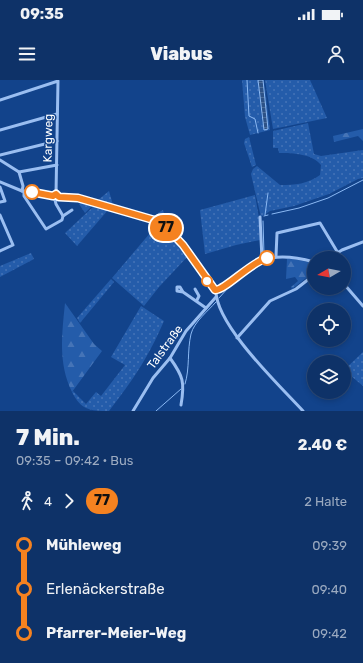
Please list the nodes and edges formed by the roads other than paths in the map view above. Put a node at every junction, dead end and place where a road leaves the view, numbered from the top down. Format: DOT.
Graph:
graph roads {
  1 [pos="0,100"];
  2 [pos="58,114"];
  3 [pos="0,130"];
  4 [pos="57,141"];
  5 [pos="0,155"];
  6 [pos="0,160"];
  7 [pos="57,165"];
  8 [pos="19,172"];
  9 [pos="0,182"];
  10 [pos="0,187"];
  11 [pos="23,191"];
  12 [pos="54,195"];
  13 [pos="59,197"];
  14 [pos="55,200"];
  15 [pos="0,202"];
  16 [pos="72,210"];
  17 [pos="0,215"];
  18 [pos="63,216"];
  19 [pos="260,218"];
  20 [pos="5,227"];
  21 [pos="0,229"];
  22 [pos="363,242"];
  23 [pos="0,251"];
  24 [pos="337,251"];
  25 [pos="343,251"];
  26 [pos="276,256"];
  27 [pos="262,260"];
  28 [pos="307,260"];
  29 [pos="307,280"];
  30 [pos="195,289"];
  31 [pos="216,291"];
  32 [pos="183,292"];
  33 [pos="351,292"];
  34 [pos="216,297"];
  35 [pos="197,300"];
  36 [pos="363,306"];
  37 [pos="206,308"];
  38 [pos="237,338"];
  39 [pos="170,358"];
  40 [pos="181,404"];
  41 [pos="133,411"];
  42 [pos="303,411"];
  1 -- 2 [label="street, Kargweg"];
  2 -- 3 [label="street"];
  2 -- 4 [label="street, Kargweg"];
  4 -- 5 [label="street"];
  4 -- 7 [label="street, Kargweg"];
  6 -- 8 [label="street"];
  7 -- 8 [label="street"];
  7 -- 12 [label="street, Kargweg"];
  8 -- 11 [label="street"];
  9 -- 11 [label="street"];
  10 -- 15 [label="street"];
  11 -- 12 [label="street"];
  11 -- 18 [label="street"];
  12 -- 13 [label="street"];
  12 -- 14 [label="street"];
  13 -- 14 [label="street"];
  13 -- 31 [label="street"];
  14 -- 18 [label="street"];
  16 -- 18 [label="street"];
  17 -- 20 [label="street"];
  19 -- 27 [label="street"];
  20 -- 21 [label="street"];
  20 -- 23 [label="street"];
  22 -- 25 [label="street"];
  24 -- 26 [label="street"];
  26 -- 27 [label="street"];
  26 -- 28 [label="street"];
  27 -- 31 [label="street"];
  29 -- 38 [label="street"];
  30 -- 35 [label="street"];
  31 -- 34 [label="street"];
  32 -- 35 [label="street"];
  33 -- 36 [label="street"];
  34 -- 37 [label="street, Talstraße"];
  34 -- 38 [label="street"];
  35 -- 37 [label="street"];
  37 -- 39 [label="street, Talstraße"];
  38 -- 42 [label="street"];
  39 -- 40 [label="street"];
  39 -- 41 [label="street, Talstraße"];
}
